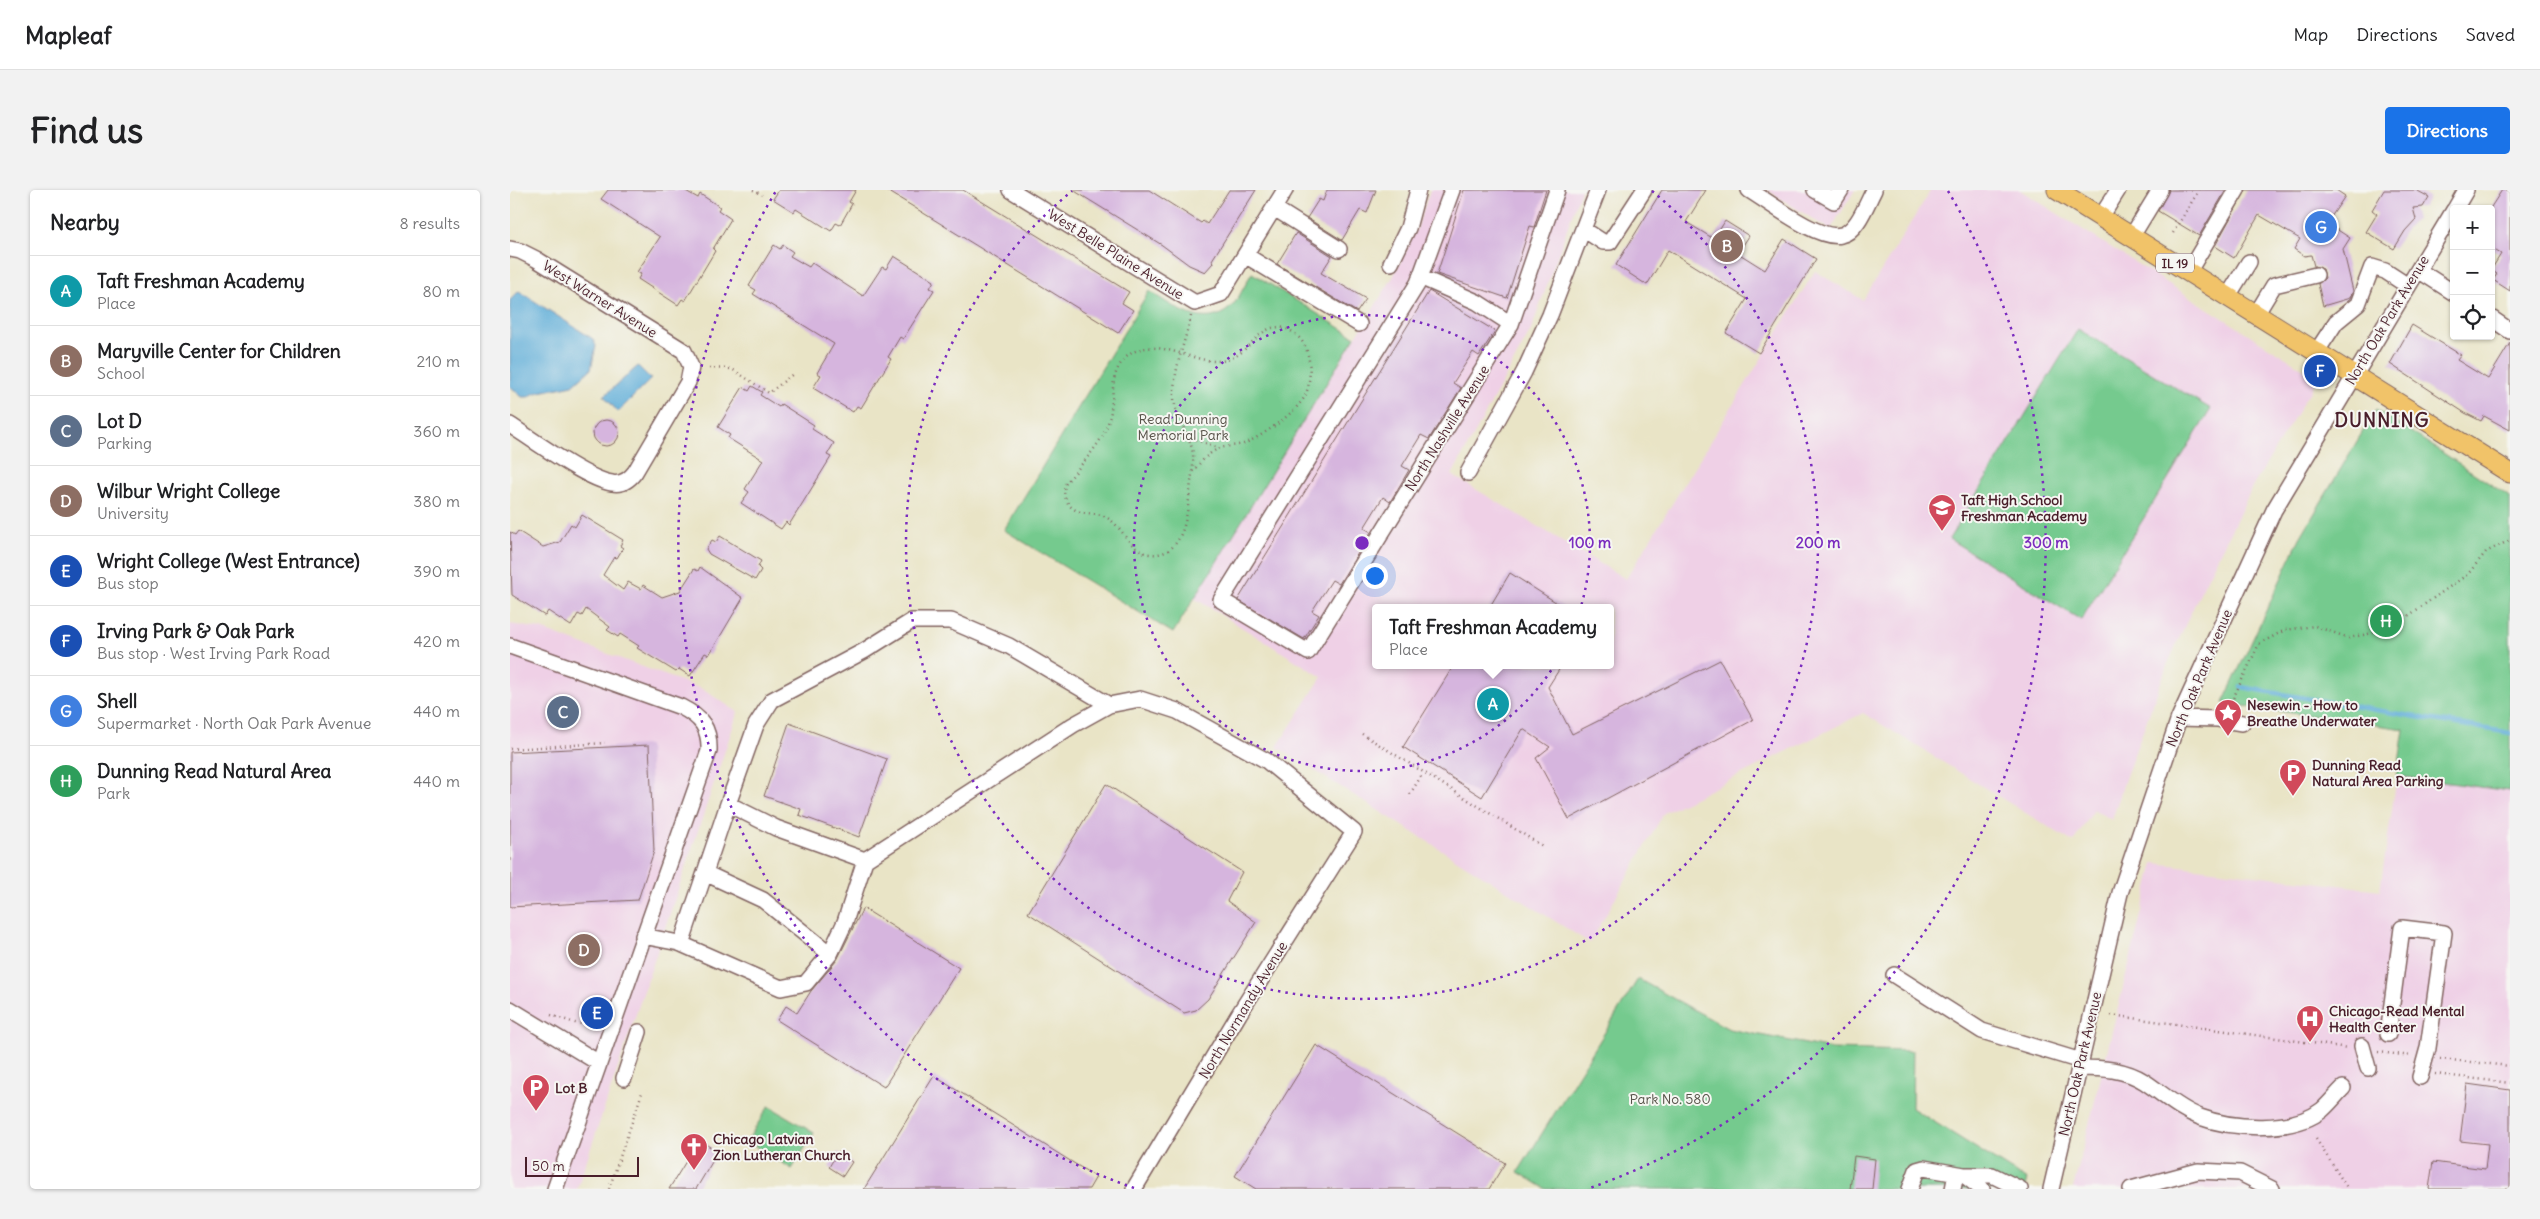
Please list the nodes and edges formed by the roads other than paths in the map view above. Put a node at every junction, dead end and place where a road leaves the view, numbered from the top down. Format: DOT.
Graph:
graph roads {
  1 [pos="1011,190"];
  2 [pos="1285,190"];
  3 [pos="1418,190"];
  4 [pos="1452,190"];
  5 [pos="1557,190"];
  6 [pos="1598,190"];
  7 [pos="1644,190"];
  8 [pos="1749,190"];
  9 [pos="1815,190"];
  10 [pos="1841,190"];
  11 [pos="1874,190"];
  12 [pos="2057,190"];
  13 [pos="2118,190"];
  14 [pos="2160,190"];
  15 [pos="2237,190"];
  16 [pos="2466,190"];
  17 [pos="2457,205"];
  18 [pos="1274,208"];
  19 [pos="2101,217"];
  20 [pos="2450,217"];
  21 [pos="1583,229"];
  22 [pos="2132,236"];
  23 [pos="510,249"];
  24 [pos="1339,249"];
  25 [pos="1245,255"];
  26 [pos="2249,262"];
  27 [pos="1391,263"];
  28 [pos="2418,270"];
  29 [pos="2188,271"];
  30 [pos="2316,276"];
  31 [pos="1420,277"];
  32 [pos="2408,286"];
  33 [pos="2450,290"];
  34 [pos="2228,296"];
  35 [pos="2257,313"];
  36 [pos="2495,321"];
  37 [pos="1359,324"];
  38 [pos="1511,324"];
  39 [pos="2510,330"];
  40 [pos="2317,351"];
  41 [pos="2354,374"];
  42 [pos="510,425"];
  43 [pos="1468,473"];
  44 [pos="2510,473"];
  45 [pos="510,646"];
  46 [pos="1109,705"];
  47 [pos="2179,718"];
  48 [pos="2242,723"];
  49 [pos="728,804"];
  50 [pos="865,860"];
  51 [pos="705,873"];
  52 [pos="643,936"];
  53 [pos="681,944"];
  54 [pos="830,954"];
  55 [pos="1894,975"];
  56 [pos="510,1009"];
  57 [pos="639,1032"];
  58 [pos="2388,1034"];
  59 [pos="2363,1048"];
  60 [pos="599,1063"];
  61 [pos="2080,1065"];
  62 [pos="2368,1068"];
  63 [pos="2422,1069"];
  64 [pos="624,1078"];
  65 [pos="2343,1088"];
  66 [pos="1960,1174"];
  67 [pos="555,1189"];
  68 [pos="1134,1189"];
  69 [pos="1910,1189"];
  70 [pos="1953,1189"];
  71 [pos="1982,1189"];
  72 [pos="2020,1189"];
  73 [pos="2051,1189"];
  74 [pos="2131,1189"];
  75 [pos="2272,1189"];
  1 -- 25 [label="street, West Belle Plaine Avenue"];
  2 -- 18 [label="street"];
  3 -- 27 [label="street"];
  4 -- 31 [label="street"];
  5 -- 38 [label="street, North Nashville Avenue"];
  6 -- 21 [label="street"];
  7 -- 21 [label="street"];
  8 -- 11 [label="street"];
  9 -- 10 [label="street"];
  12 -- 19 [label="main road, IL 19"];
  13 -- 19 [label="street"];
  14 -- 22 [label="street"];
  15 -- 29 [label="street"];
  16 -- 17 [label="street, North Oak Park Avenue"];
  18 -- 24 [label="street"];
  18 -- 25 [label="street"];
  19 -- 22 [label="main road, IL 19"];
  20 -- 28 [label="street, North Oak Park Avenue"];
  21 -- 43 [label="street"];
  22 -- 29 [label="main road, IL 19"];
  23 -- 42 [label="street, West Warner Avenue"];
  25 -- 37 [label="street"];
  26 -- 34 [label="street"];
  28 -- 32 [label="street, North Oak Park Avenue"];
  28 -- 33 [label="street"];
  29 -- 34 [label="main road, IL 19"];
  30 -- 35 [label="street"];
  31 -- 38 [label="street"];
  31 -- 38 [label="street, North Nashville Avenue"];
  32 -- 40 [label="street"];
  32 -- 41 [label="street, North Oak Park Avenue"];
  34 -- 35 [label="main road, IL 19"];
  35 -- 40 [label="main road, IL 19"];
  36 -- 39 [label="street"];
  40 -- 41 [label="main road, IL 19"];
  41 -- 44 [label="main road, IL 19"];
  41 -- 47 [label="street, North Oak Park Avenue"];
  45 -- 52 [label="street"];
  46 -- 49 [label="street"];
  46 -- 50 [label="street"];
  46 -- 68 [label="street, North Normandy Avenue"];
  47 -- 48 [label="street"];
  47 -- 61 [label="street, North Oak Park Avenue"];
  49 -- 50 [label="street"];
  49 -- 51 [label="street"];
  50 -- 54 [label="street"];
  51 -- 53 [label="street"];
  51 -- 54 [label="street"];
  52 -- 53 [label="street"];
  52 -- 60 [label="street"];
  53 -- 54 [label="street"];
  55 -- 61 [label="street"];
  56 -- 60 [label="street"];
  57 -- 64 [label="street"];
  58 -- 63 [label="street"];
  59 -- 62 [label="street"];
  60 -- 67 [label="street"];
  61 -- 65 [label="street"];
  61 -- 73 [label="street, North Oak Park Avenue"];
  66 -- 69 [label="street"];
  66 -- 70 [label="street"];
  66 -- 71 [label="street"];
  66 -- 72 [label="street"];
  74 -- 75 [label="street"];
}
